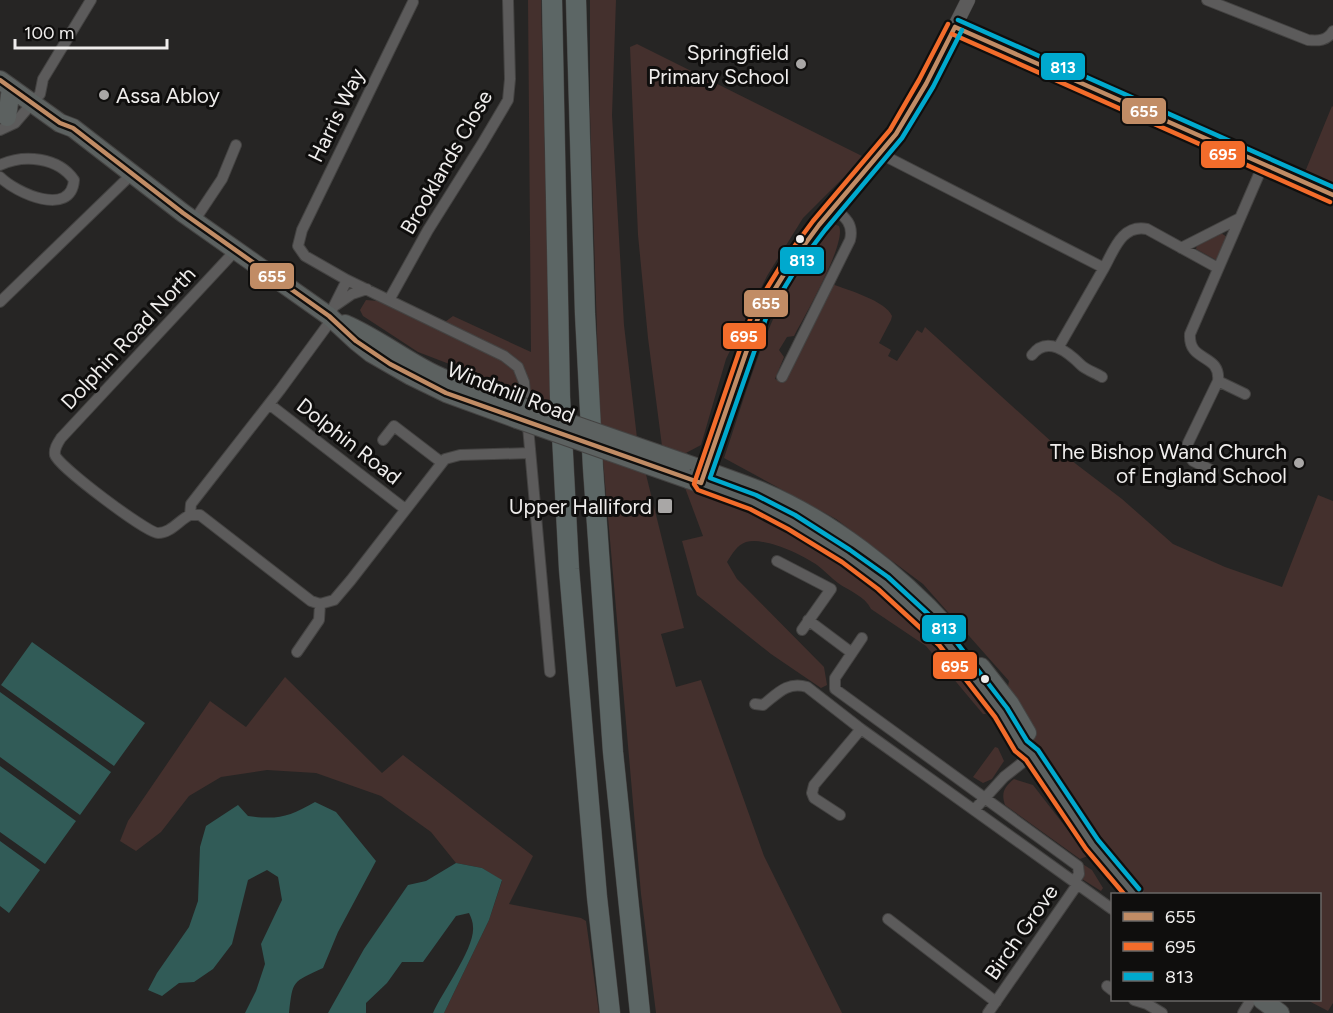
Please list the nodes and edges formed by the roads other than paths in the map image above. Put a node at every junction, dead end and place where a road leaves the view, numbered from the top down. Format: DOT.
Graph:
graph roads {
  1 [pos="91,0"];
  2 [pos="508,0"];
  3 [pos="552,0"];
  4 [pos="576,0"];
  5 [pos="968,0"];
  6 [pos="1207,0"];
  7 [pos="413,2"];
  8 [pos="955,27"];
  9 [pos="1333,31"];
  10 [pos="0,67"];
  11 [pos="26,90"];
  12 [pos="2,123"];
  13 [pos="236,145"];
  14 [pos="881,154"];
  15 [pos="0,165"];
  16 [pos="1263,165"];
  17 [pos="133,173"];
  18 [pos="0,177"];
  19 [pos="1333,195"];
  20 [pos="833,207"];
  21 [pos="1240,218"];
  22 [pos="195,221"];
  23 [pos="1181,248"];
  24 [pos="236,250"];
  25 [pos="1104,268"];
  26 [pos="1218,268"];
  27 [pos="347,280"];
  28 [pos="367,289"];
  29 [pos="390,300"];
  30 [pos="0,302"];
  31 [pos="333,313"];
  32 [pos="1059,348"];
  33 [pos="1032,355"];
  34 [pos="782,377"];
  35 [pos="1102,377"];
  36 [pos="1218,381"];
  37 [pos="1245,394"];
  38 [pos="269,404"];
  39 [pos="383,440"];
  40 [pos="530,453"];
  41 [pos="441,462"];
  42 [pos="1213,471"];
  43 [pos="694,474"];
  44 [pos="405,509"];
  45 [pos="190,515"];
  46 [pos="160,533"];
  47 [pos="777,561"];
  48 [pos="320,604"];
  49 [pos="862,638"];
  50 [pos="297,652"];
  51 [pos="852,653"];
  52 [pos="550,672"];
  53 [pos="838,692"];
  54 [pos="828,703"];
  55 [pos="755,704"];
  56 [pos="861,729"];
  57 [pos="1032,755"];
  58 [pos="984,797"];
  59 [pos="974,810"];
  60 [pos="840,814"];
  61 [pos="1076,883"];
  62 [pos="1133,893"];
  63 [pos="1111,908"];
  64 [pos="888,919"];
  65 [pos="1139,1001"];
  66 [pos="1265,1001"];
  67 [pos="996,1002"];
  68 [pos="610,1013"];
  69 [pos="640,1013"];
  70 [pos="988,1013"];
  71 [pos="1161,1013"];
  72 [pos="1280,1013"];
  1 -- 11 [label="street"];
  2 -- 29 [label="street, Brooklands Close"];
  3 -- 68 [label="highway"];
  4 -- 69 [label="highway"];
  5 -- 8 [label="street"];
  6 -- 9 [label="street"];
  7 -- 27 [label="street, Harris Way"];
  8 -- 14 [label="street"];
  8 -- 16 [label="street"];
  10 -- 11 [label="main road, Windmill Road"];
  11 -- 12 [label="main road"];
  11 -- 12 [label="street"];
  11 -- 17 [label="main road, Windmill Road"];
  13 -- 22 [label="street"];
  14 -- 20 [label="street"];
  14 -- 25 [label="street"];
  15 -- 18 [label="street"];
  16 -- 19 [label="street"];
  16 -- 21 [label="street"];
  17 -- 22 [label="main road, Windmill Road"];
  17 -- 30 [label="street"];
  20 -- 34 [label="street"];
  20 -- 43 [label="street"];
  21 -- 23 [label="street"];
  21 -- 26 [label="street"];
  22 -- 24 [label="main road, Windmill Road"];
  23 -- 25 [label="street"];
  23 -- 26 [label="street"];
  24 -- 31 [label="main road, Windmill Road"];
  24 -- 46 [label="street, Dolphin Road North"];
  25 -- 32 [label="street"];
  26 -- 36 [label="street"];
  27 -- 28 [label="street"];
  27 -- 31 [label="street"];
  28 -- 29 [label="street"];
  28 -- 31 [label="street"];
  29 -- 40 [label="street"];
  31 -- 38 [label="street, Dolphin Road"];
  31 -- 43 [label="main road, Windmill Road, bridge"];
  32 -- 33 [label="street"];
  32 -- 35 [label="street"];
  36 -- 37 [label="street"];
  36 -- 42 [label="street"];
  38 -- 44 [label="street, Dolphin Road"];
  38 -- 45 [label="street, Dolphin Road"];
  39 -- 41 [label="street"];
  40 -- 41 [label="street"];
  40 -- 52 [label="street"];
  41 -- 44 [label="street"];
  43 -- 57 [label="main road, Windmill Road"];
  44 -- 48 [label="street"];
  45 -- 46 [label="street, Dolphin Road"];
  45 -- 48 [label="street"];
  47 -- 51 [label="street"];
  48 -- 50 [label="street"];
  49 -- 51 [label="street"];
  51 -- 53 [label="street"];
  53 -- 54 [label="street"];
  53 -- 58 [label="street"];
  54 -- 55 [label="street"];
  54 -- 56 [label="street"];
  56 -- 59 [label="street"];
  56 -- 60 [label="street"];
  57 -- 58 [label="street"];
  57 -- 62 [label="main road, Windmill Road"];
  58 -- 59 [label="street"];
  58 -- 61 [label="street"];
  59 -- 61 [label="street"];
  61 -- 63 [label="street"];
  61 -- 67 [label="street, Birch Grove"];
  64 -- 67 [label="street, Birch Grove"];
  65 -- 71 [label="street"];
  66 -- 72 [label="main road"];
  67 -- 70 [label="street, Birch Grove"];
}
